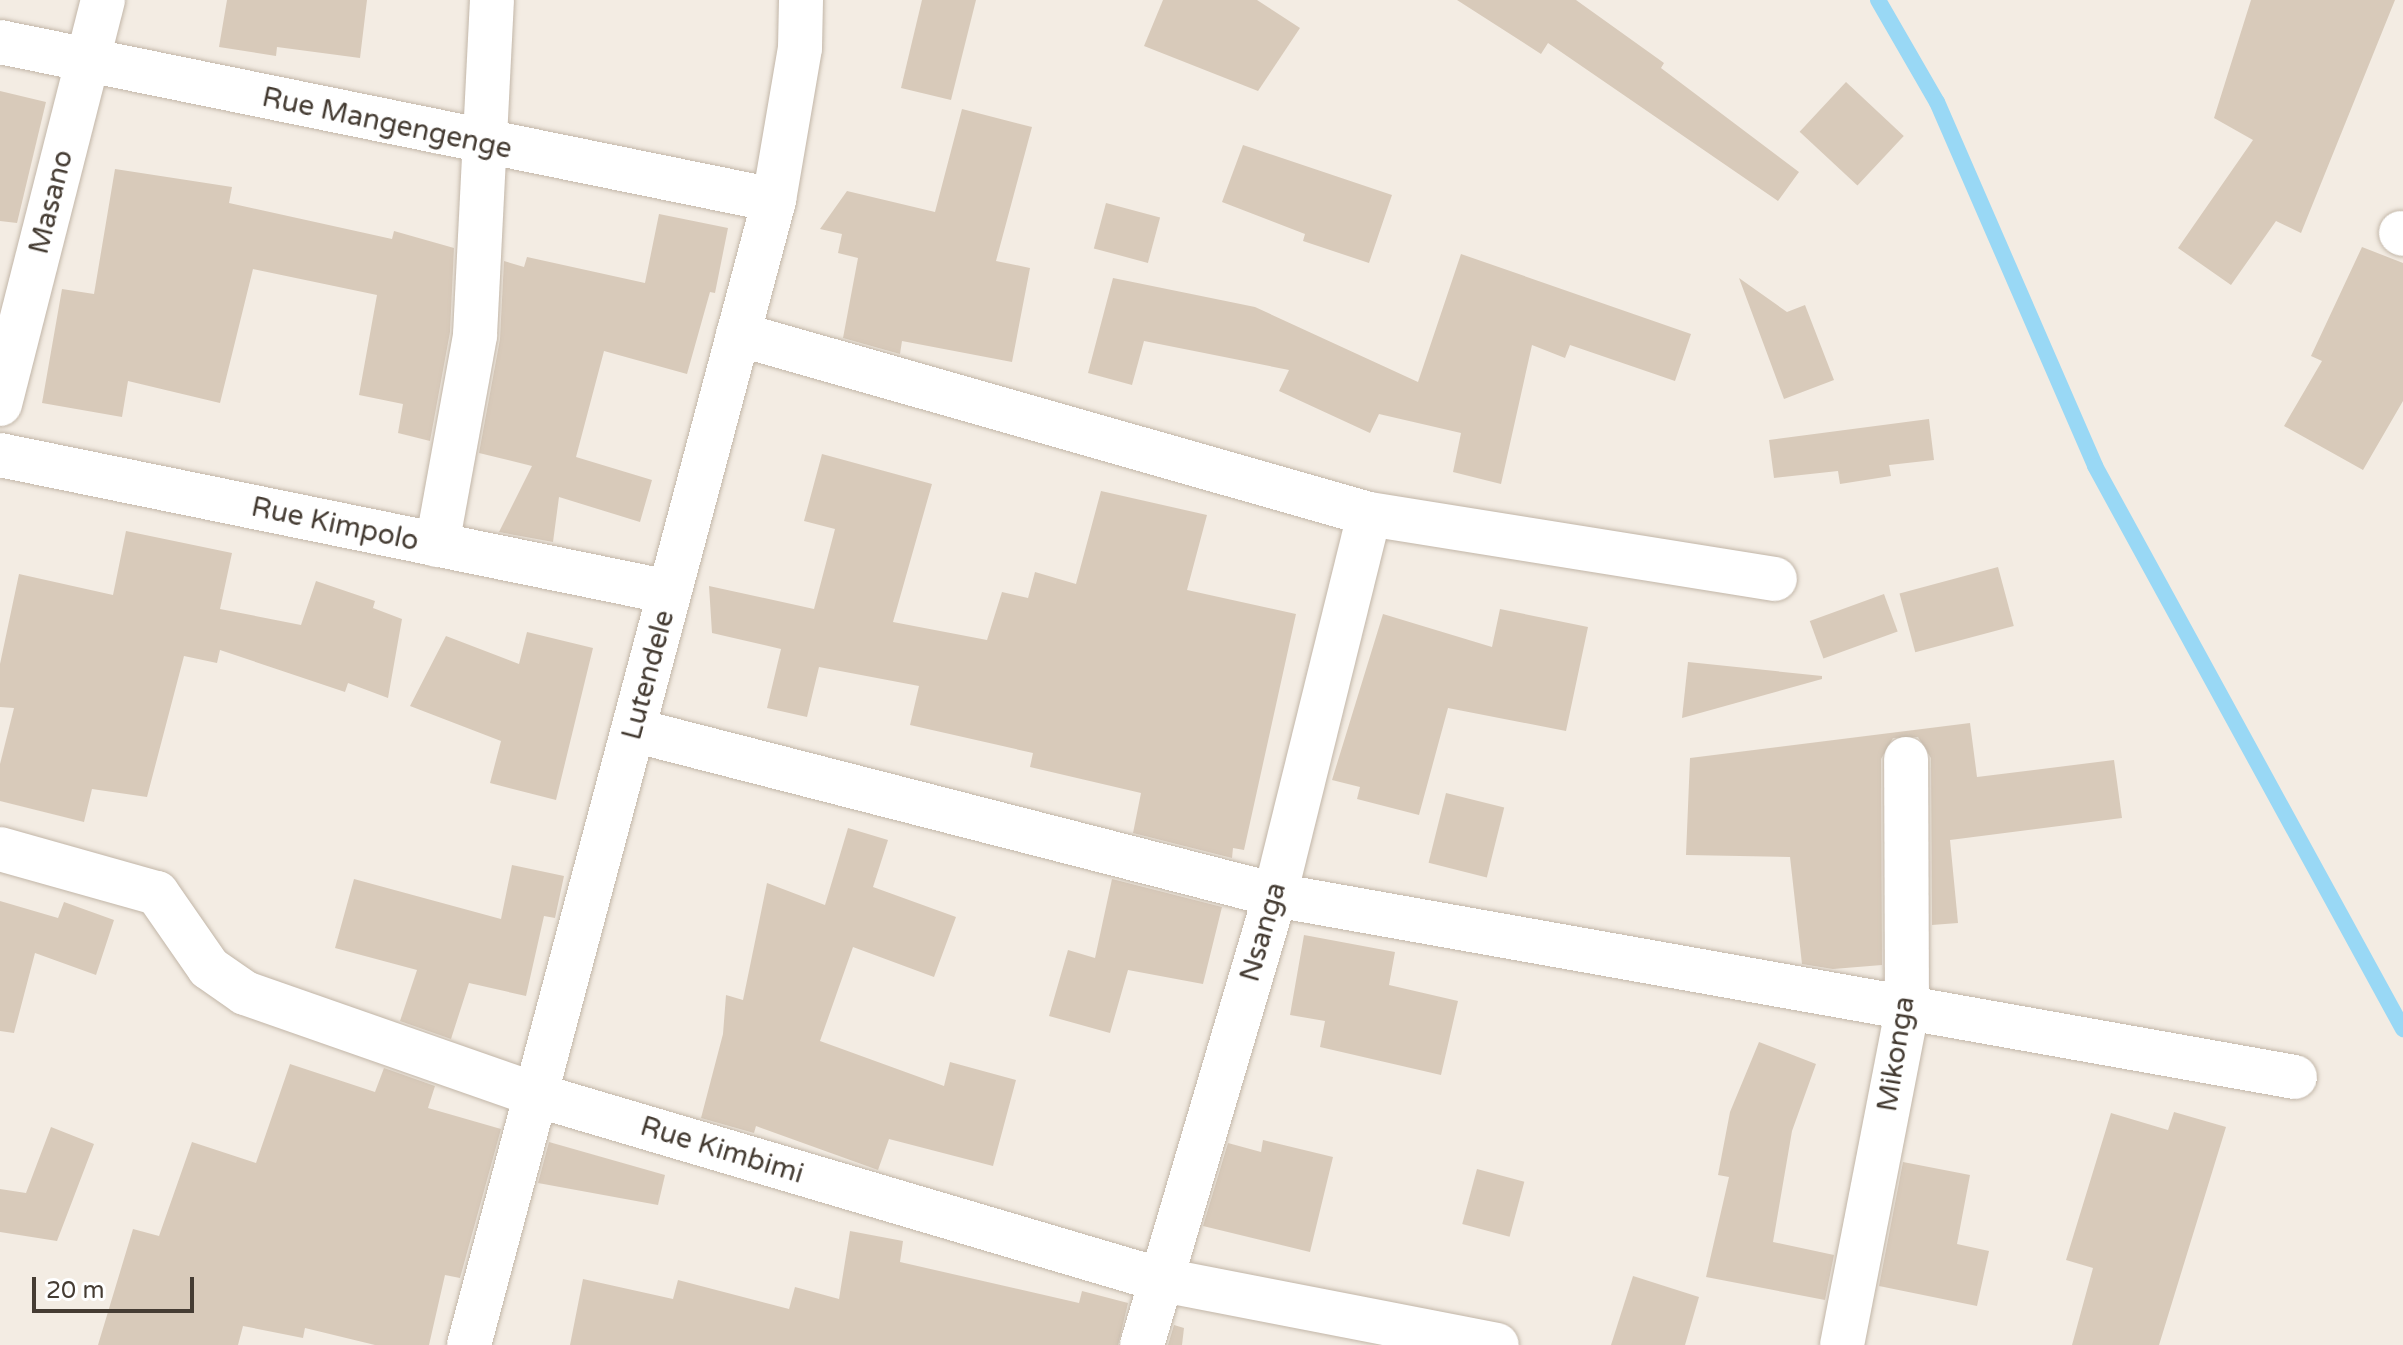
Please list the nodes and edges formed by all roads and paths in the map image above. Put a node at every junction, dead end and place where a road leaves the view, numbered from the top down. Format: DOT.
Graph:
graph roads {
  1 [pos="103,0"];
  2 [pos="492,0"];
  3 [pos="801,0"];
  4 [pos="0,42"];
  5 [pos="87,61"];
  6 [pos="487,143"];
  7 [pos="774,200"];
  8 [pos="738,334"];
  9 [pos="0,404"];
  10 [pos="0,455"];
  11 [pos="1369,514"];
  12 [pos="437,545"];
  13 [pos="1775,579"];
  14 [pos="669,592"];
  15 [pos="633,730"];
  16 [pos="1906,759"];
  17 [pos="0,849"];
  18 [pos="1275,895"];
  19 [pos="1907,1011"];
  20 [pos="2295,1077"];
  21 [pos="536,1095"];
  22 [pos="1158,1279"];
  23 [pos="469,1345"];
  24 [pos="1142,1345"];
  25 [pos="1497,1345"];
  26 [pos="1842,1345"];
  1 -- 5 [label="street, Masano"];
  2 -- 6 [label="street"];
  3 -- 7 [label="street, Lutendele"];
  4 -- 5 [label="street, Rue Mangengenge"];
  5 -- 6 [label="street, Rue Mangengenge"];
  5 -- 9 [label="street, Masano"];
  6 -- 7 [label="street, Rue Mangengenge"];
  6 -- 12 [label="street"];
  7 -- 8 [label="street, Lutendele"];
  8 -- 11 [label="street"];
  8 -- 14 [label="street, Lutendele"];
  10 -- 12 [label="street, Rue Kimpolo"];
  11 -- 13 [label="street"];
  11 -- 18 [label="street, Nsanga"];
  12 -- 14 [label="street, Rue Kimpolo"];
  14 -- 15 [label="street, Lutendele"];
  15 -- 18 [label="street"];
  15 -- 21 [label="street, Lutendele"];
  16 -- 19 [label="street, Mikonga"];
  17 -- 21 [label="street, Rue Kimbimi"];
  18 -- 19 [label="street"];
  18 -- 22 [label="street, Nsanga"];
  19 -- 20 [label="street"];
  19 -- 26 [label="street, Mikonga"];
  21 -- 22 [label="street, Rue Kimbimi"];
  21 -- 23 [label="street, Lutendele"];
  22 -- 24 [label="street, Nsanga"];
  22 -- 25 [label="street, Rue Kimbimi"];
}
